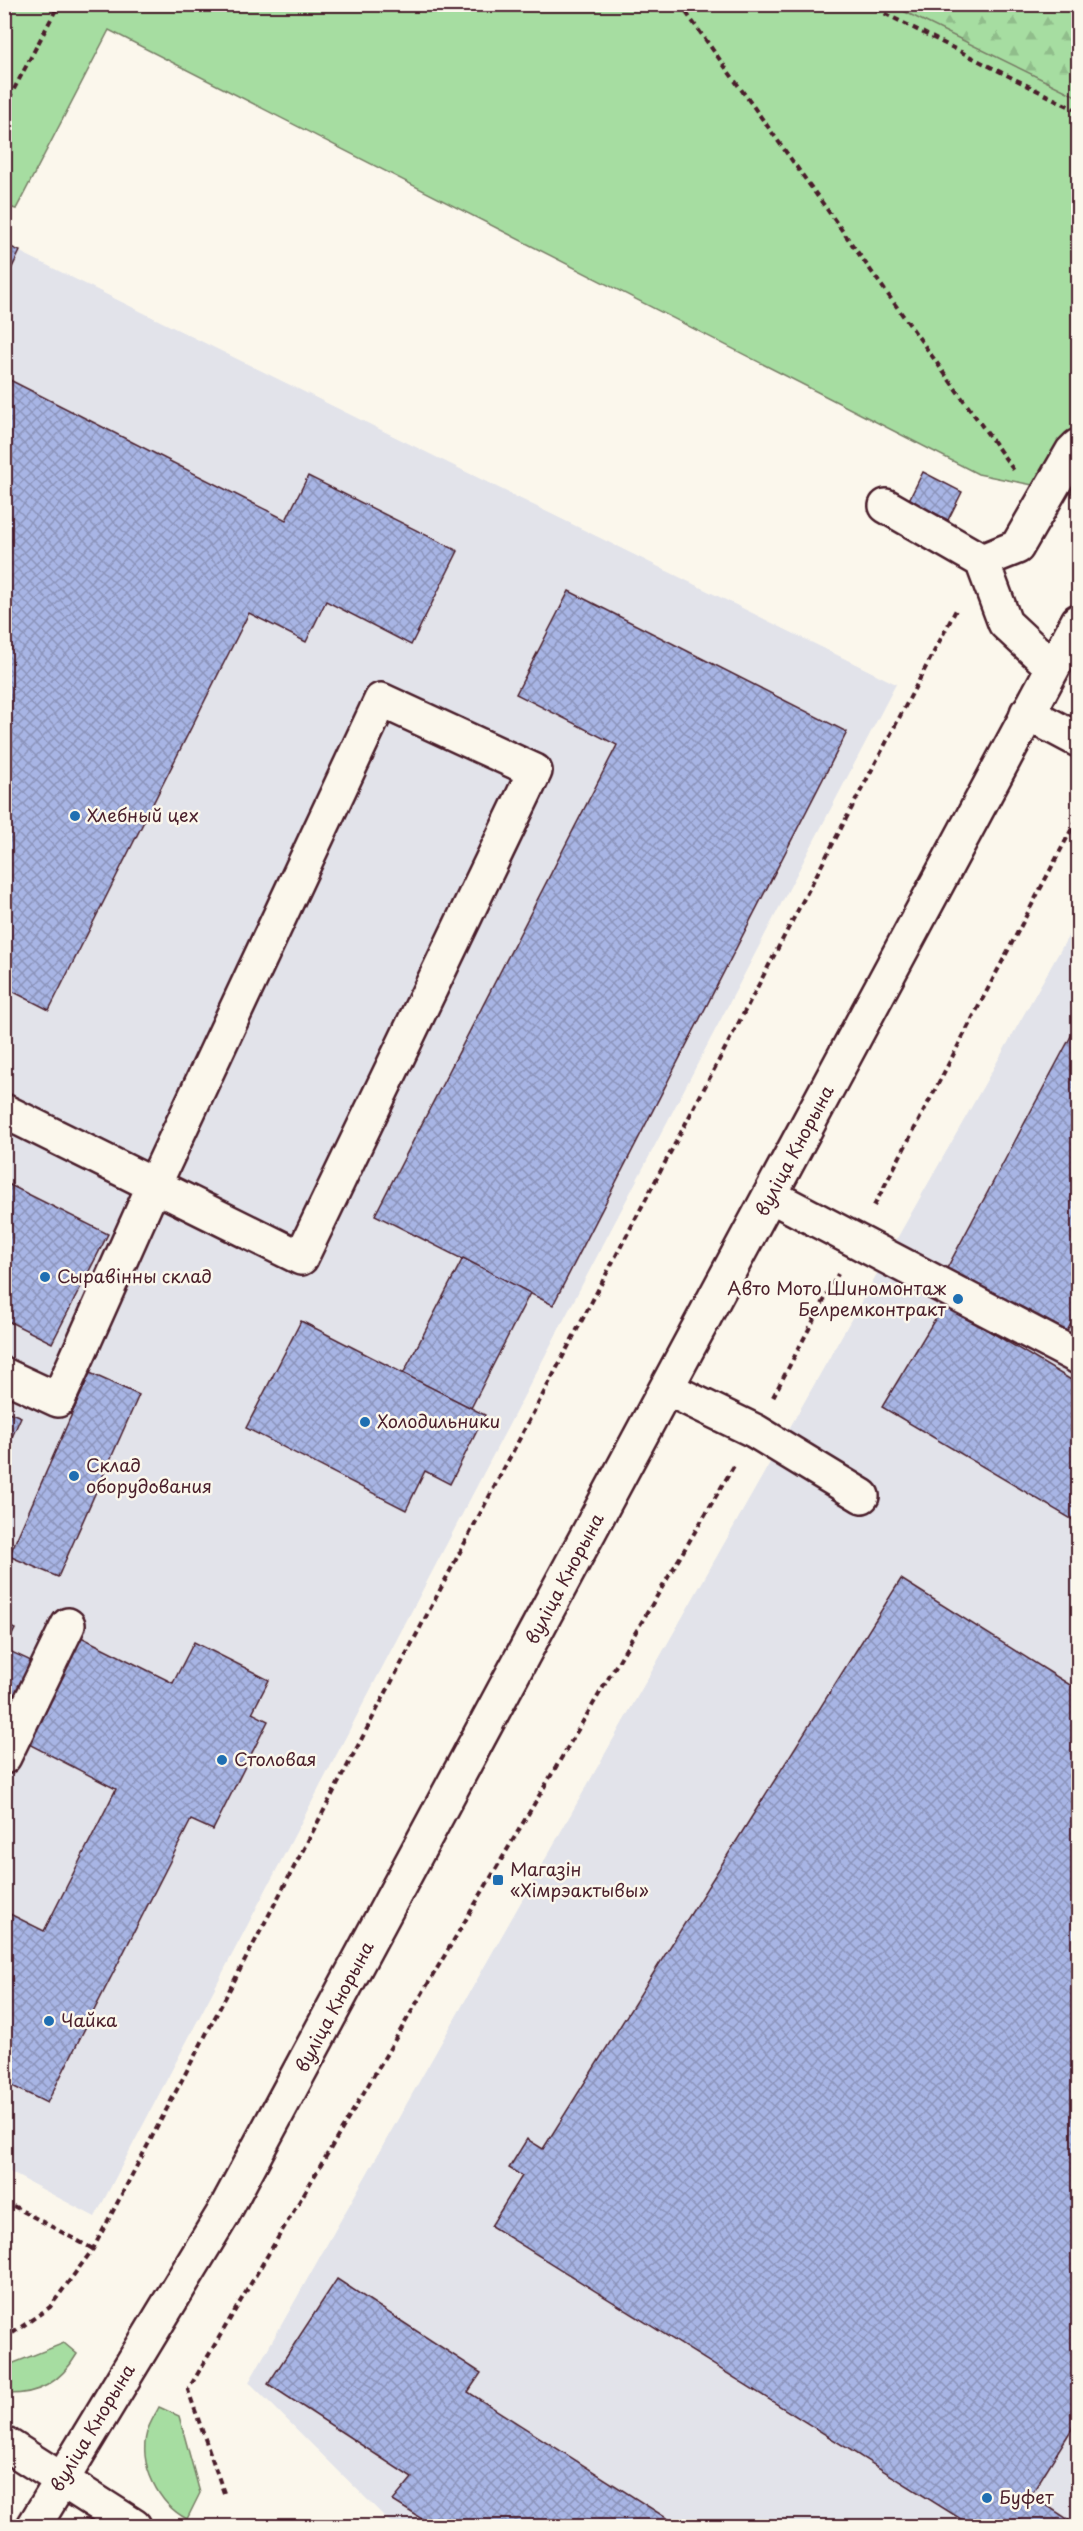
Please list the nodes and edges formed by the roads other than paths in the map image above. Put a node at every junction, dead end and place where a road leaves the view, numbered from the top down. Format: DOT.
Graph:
graph roads {
  1 [pos="1078,446"];
  2 [pos="886,506"];
  3 [pos="982,561"];
  4 [pos="1078,621"];
  5 [pos="1052,667"];
  6 [pos="1028,713"];
  7 [pos="1078,740"];
  8 [pos="4,1110"];
  9 [pos="154,1185"];
  10 [pos="771,1196"];
  11 [pos="1078,1357"];
  12 [pos="4,1375"];
  13 [pos="668,1389"];
  14 [pos="862,1496"];
  15 [pos="68,1625"];
  16 [pos="4,1757"];
  17 [pos="4,2443"];
  18 [pos="63,2479"];
  19 [pos="34,2526"];
  20 [pos="134,2526"];
  1 -- 3 [label="main road"];
  2 -- 3 [label="main road"];
  3 -- 5 [label="main road"];
  4 -- 5 [label="main road, вуліца Кнорына"];
  5 -- 6 [label="main road, вуліца Кнорына"];
  6 -- 7 [label="main road"];
  6 -- 10 [label="main road, вуліца Кнорына"];
  8 -- 9 [label="main road"];
  9 -- 9 [label="main road"];
  9 -- 12 [label="main road"];
  10 -- 11 [label="main road"];
  10 -- 13 [label="main road, вуліца Кнорына"];
  13 -- 14 [label="main road"];
  13 -- 18 [label="main road, вуліца Кнорына"];
  15 -- 16 [label="main road"];
  17 -- 18 [label="main road"];
  18 -- 19 [label="main road, вуліца Кнорына"];
  18 -- 20 [label="main road"];
}
